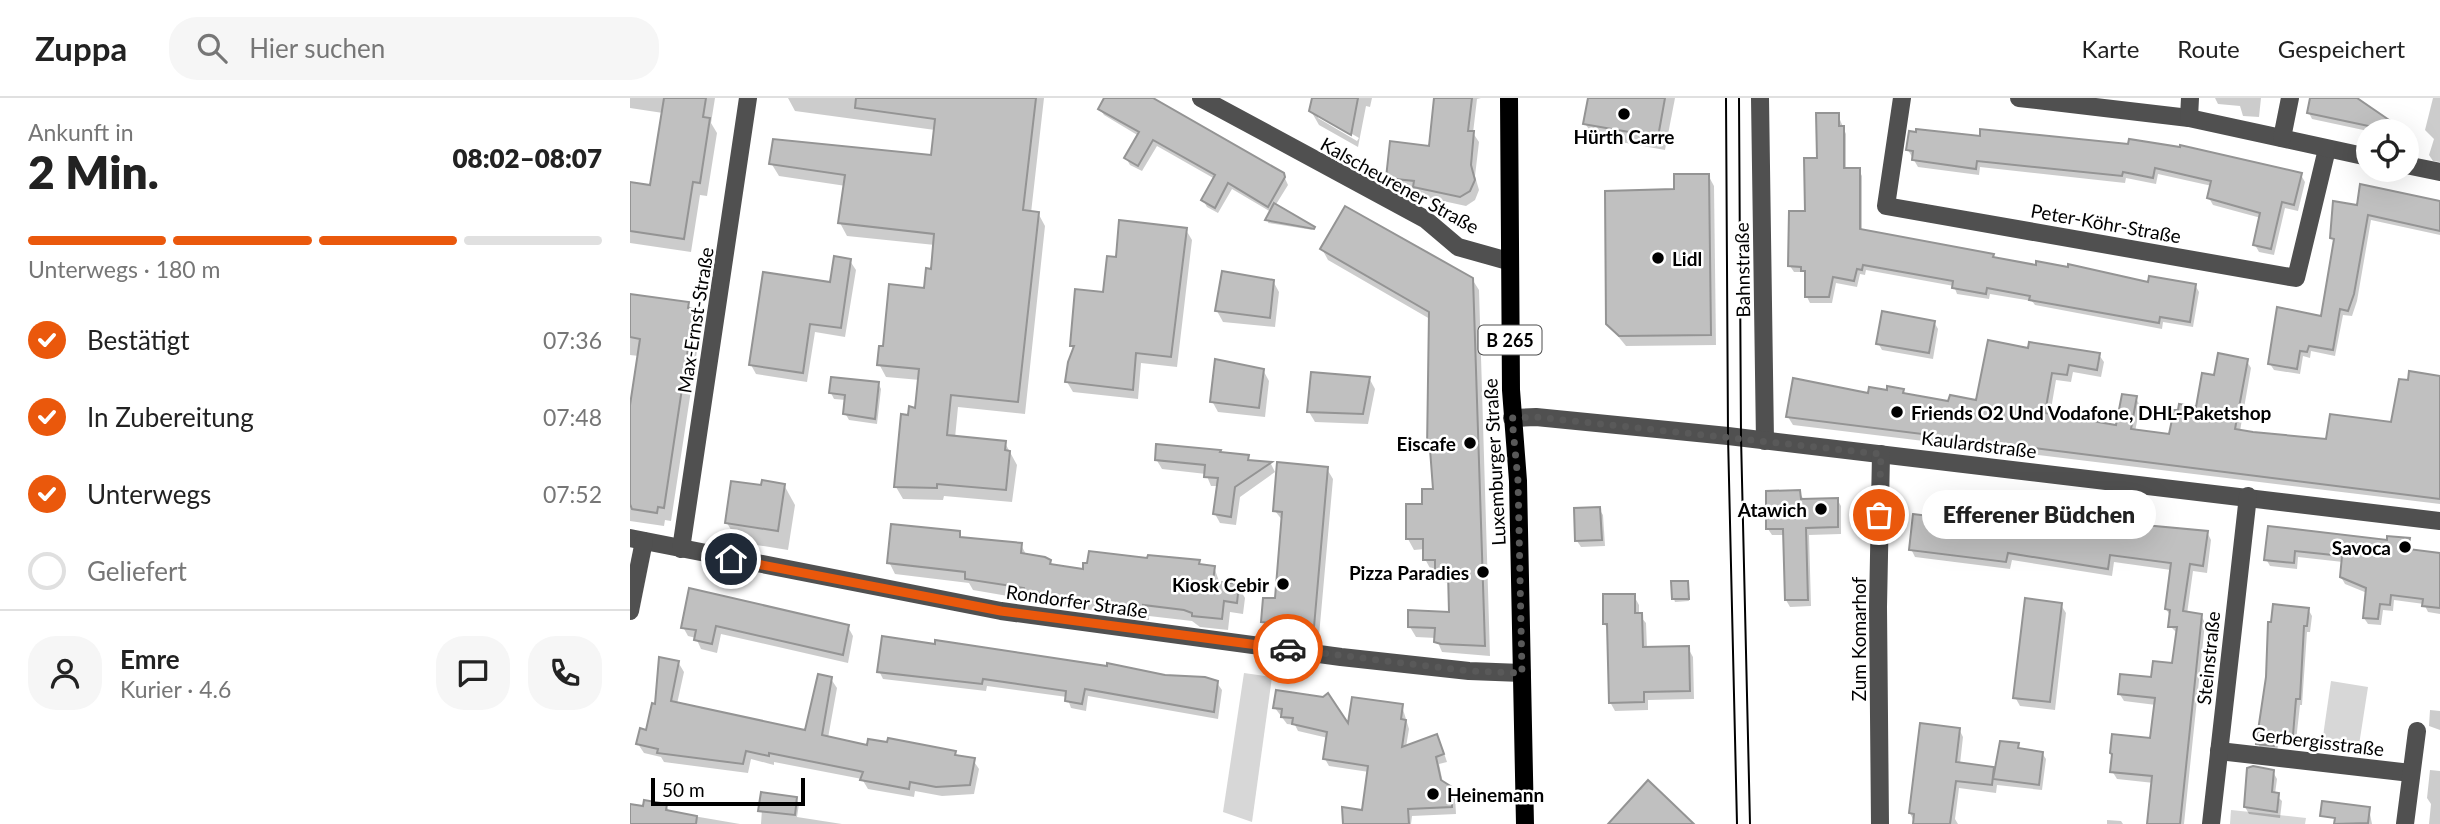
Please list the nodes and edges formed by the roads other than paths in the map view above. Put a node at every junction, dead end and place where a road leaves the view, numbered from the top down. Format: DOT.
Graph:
graph roads {
  1 [pos="748,98"];
  2 [pos="1200,98"];
  3 [pos="1509,98"];
  4 [pos="1760,98"];
  5 [pos="1902,98"];
  6 [pos="2019,98"];
  7 [pos="2190,98"];
  8 [pos="2290,98"];
  9 [pos="2189,118"];
  10 [pos="2282,138"];
  11 [pos="2327,149"];
  12 [pos="2356,155"];
  13 [pos="2419,168"];
  14 [pos="2440,172"];
  15 [pos="1508,261"];
  16 [pos="1512,418"];
  17 [pos="1765,441"];
  18 [pos="1881,454"];
  19 [pos="2248,496"];
  20 [pos="2440,521"];
  21 [pos="637,539"];
  22 [pos="681,549"];
  23 [pos="630,611"];
  24 [pos="1522,673"];
  25 [pos="2417,731"];
  26 [pos="2219,751"];
  27 [pos="2411,772"];
  28 [pos="1525,824"];
  29 [pos="1880,824"];
  30 [pos="2211,824"];
  31 [pos="2405,824"];
  1 -- 22 [label="street, Max-Ernst-Straße"];
  2 -- 15 [label="street, Kalscheurener Straße"];
  3 -- 15 [label="main road, Luxemburger Straße / B 265"];
  4 -- 17 [label="street, Bahnstraße"];
  5 -- 11 [label="street, Peter-Köhr-Straße"];
  6 -- 9 [label="street"];
  7 -- 9 [label="street"];
  8 -- 10 [label="street"];
  9 -- 10 [label="street"];
  10 -- 11 [label="street"];
  11 -- 12 [label="street"];
  13 -- 14 [label="street"];
  15 -- 16 [label="main road, Luxemburger Straße / B 265"];
  16 -- 17 [label="street, Kaulardstraße"];
  16 -- 24 [label="main road, Luxemburger Straße / B 265"];
  17 -- 18 [label="street, Kaulardstraße"];
  18 -- 19 [label="street, Kaulardstraße"];
  18 -- 29 [label="street, Zum Komarhof"];
  19 -- 20 [label="street, Kaulardstraße"];
  19 -- 26 [label="street, Steinstraße"];
  21 -- 22 [label="street, Rondorfer Straße"];
  21 -- 23 [label="street"];
  22 -- 24 [label="street, Rondorfer Straße"];
  24 -- 28 [label="main road, Luxemburger Straße / B 265"];
  25 -- 27 [label="street"];
  26 -- 27 [label="street, Gerbergisstraße"];
  26 -- 30 [label="street, Steinstraße"];
  27 -- 31 [label="street"];
}
